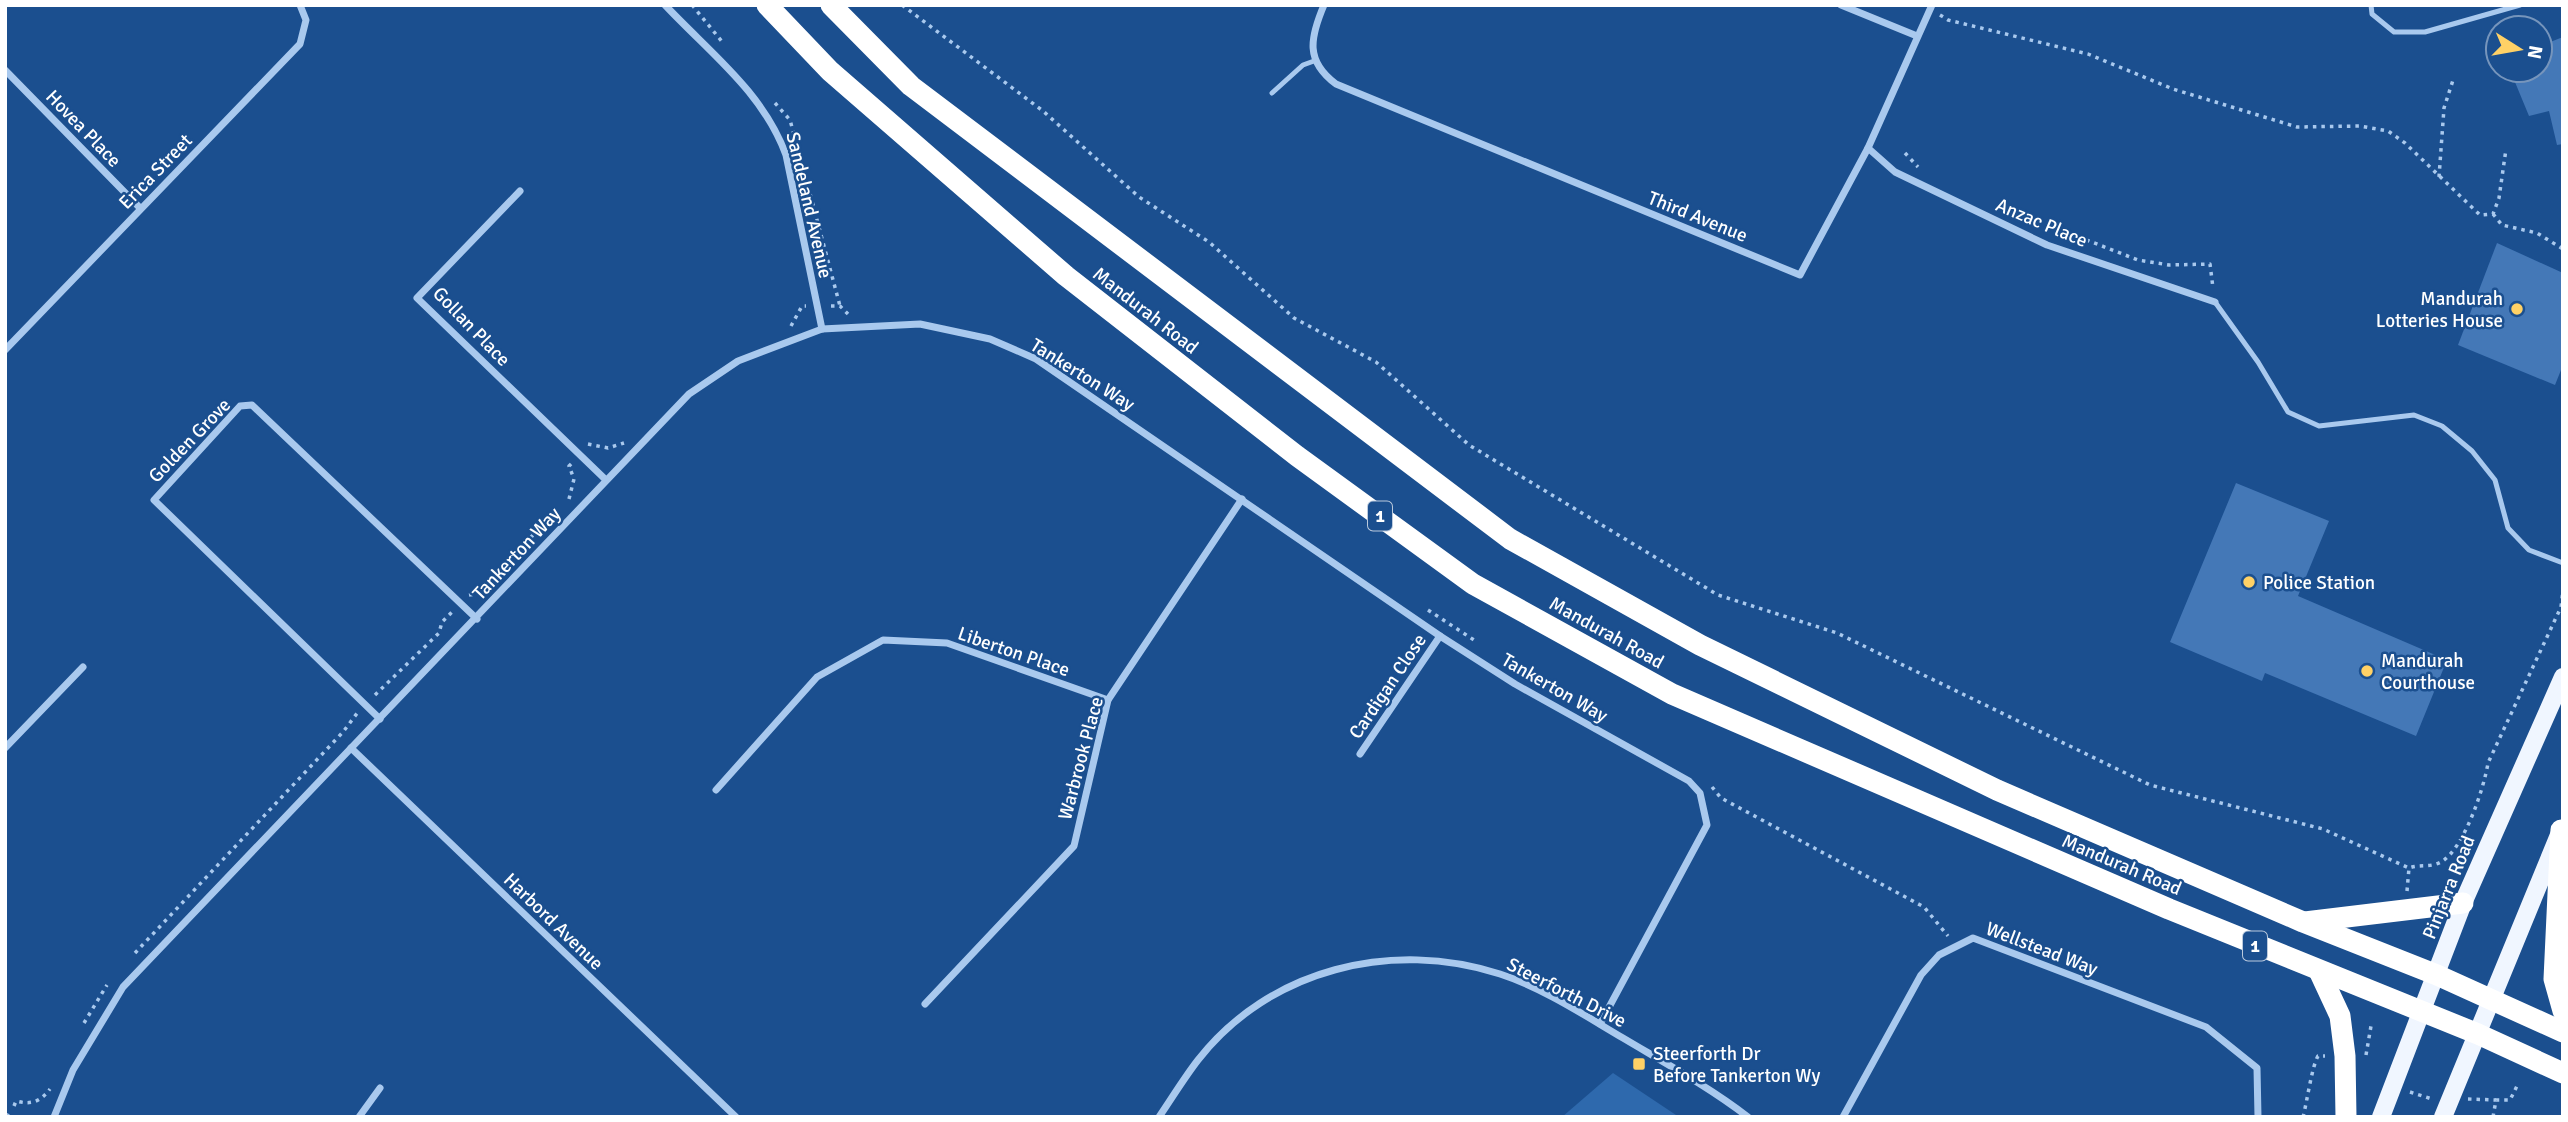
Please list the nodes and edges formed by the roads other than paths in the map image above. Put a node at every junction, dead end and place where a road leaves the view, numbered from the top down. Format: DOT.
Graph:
graph roads {
  1 [pos="300,5"];
  2 [pos="665,5"];
  3 [pos="767,5"];
  4 [pos="831,5"];
  5 [pos="1324,5"];
  6 [pos="1841,5"];
  7 [pos="1932,5"];
  8 [pos="2371,5"];
  9 [pos="2492,5"];
  10 [pos="2520,5"];
  11 [pos="2496,14"];
  12 [pos="2484,17"];
  13 [pos="1917,36"];
  14 [pos="1314,61"];
  15 [pos="5,70"];
  16 [pos="1272,93"];
  17 [pos="1868,148"];
  18 [pos="520,191"];
  19 [pos="140,208"];
  20 [pos="2215,302"];
  21 [pos="822,329"];
  22 [pos="5,350"];
  23 [pos="606,480"];
  24 [pos="1242,499"];
  25 [pos="2563,563"];
  26 [pos="477,619"];
  27 [pos="1440,636"];
  28 [pos="83,667"];
  29 [pos="2563,677"];
  30 [pos="1108,700"];
  31 [pos="380,719"];
  32 [pos="5,748"];
  33 [pos="351,748"];
  34 [pos="1360,754"];
  35 [pos="716,790"];
  36 [pos="2562,828"];
  37 [pos="2463,903"];
  38 [pos="2303,922"];
  39 [pos="2319,973"];
  40 [pos="2437,975"];
  41 [pos="2492,999"];
  42 [pos="925,1004"];
  43 [pos="2563,1011"];
  44 [pos="2422,1013"];
  45 [pos="1600,1024"];
  46 [pos="2563,1032"];
  47 [pos="2478,1034"];
  48 [pos="2563,1073"];
  49 [pos="380,1088"];
  50 [pos="54,1117"];
  51 [pos="359,1117"];
  52 [pos="736,1117"];
  53 [pos="1159,1117"];
  54 [pos="1748,1117"];
  55 [pos="1843,1117"];
  56 [pos="2258,1117"];
  57 [pos="2346,1117"];
  58 [pos="2381,1117"];
  59 [pos="2443,1117"];
  1 -- 19 [label="street, Erica Street"];
  2 -- 21 [label="street, Sandeland Avenue"];
  3 -- 39 [label="highway, Mandurah Road / 1"];
  4 -- 38 [label="highway, Mandurah Road / 1"];
  5 -- 14 [label="street"];
  6 -- 13 [label="street"];
  7 -- 13 [label="street, Third Avenue"];
  8 -- 12 [label="lane"];
  9 -- 11 [label="lane"];
  10 -- 11 [label="lane"];
  13 -- 17 [label="street, Third Avenue"];
  14 -- 16 [label="lane"];
  14 -- 17 [label="street, Third Avenue"];
  15 -- 19 [label="street, Hovea Place"];
  17 -- 20 [label="street, Anzac Place"];
  18 -- 23 [label="street, Gollan Place"];
  19 -- 22 [label="street, Erica Street"];
  20 -- 25 [label="lane"];
  21 -- 23 [label="street, Tankerton Way"];
  21 -- 24 [label="street, Tankerton Way"];
  23 -- 26 [label="street, Tankerton Way"];
  24 -- 27 [label="street, Tankerton Way"];
  24 -- 30 [label="street, Warbrook Place"];
  26 -- 31 [label="street, Tankerton Way"];
  26 -- 31 [label="street, Golden Grove"];
  27 -- 34 [label="street, Cardigan Close"];
  27 -- 45 [label="street, Tankerton Way"];
  28 -- 32 [label="street"];
  29 -- 37 [label="main road, Pinjarra Road"];
  30 -- 35 [label="street, Liberton Place"];
  30 -- 42 [label="street, Warbrook Place"];
  31 -- 33 [label="street, Tankerton Way"];
  33 -- 50 [label="street, Tankerton Way"];
  33 -- 52 [label="street, Harbord Avenue"];
  36 -- 41 [label="main road"];
  36 -- 43 [label="highway"];
  37 -- 38 [label="highway"];
  37 -- 40 [label="main road, Pinjarra Road"];
  38 -- 40 [label="highway, Mandurah Road / 1"];
  39 -- 44 [label="highway, Mandurah Road / 1"];
  39 -- 57 [label="highway"];
  40 -- 41 [label="highway, Mandurah Road / 1"];
  40 -- 44 [label="main road, Pinjarra Road"];
  41 -- 46 [label="highway, Mandurah Road / 1"];
  41 -- 47 [label="main road"];
  44 -- 47 [label="highway, Mandurah Road / 1"];
  44 -- 58 [label="main road, Pinjarra Road"];
  45 -- 53 [label="street, Steerforth Drive"];
  45 -- 54 [label="street, Steerforth Drive"];
  47 -- 48 [label="highway, Mandurah Road / 1"];
  47 -- 59 [label="main road"];
  49 -- 51 [label="street"];
  55 -- 56 [label="street, Wellstead Way"];
}
